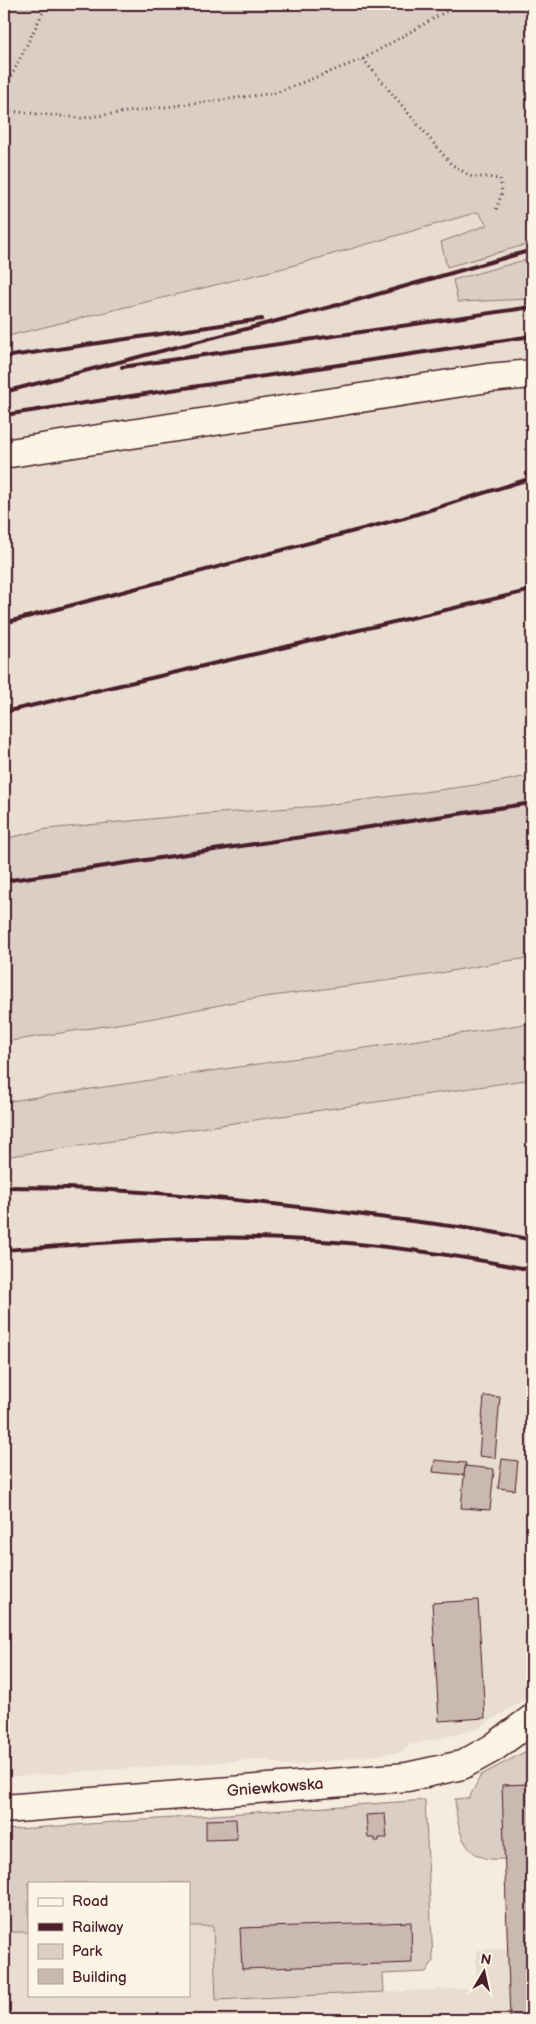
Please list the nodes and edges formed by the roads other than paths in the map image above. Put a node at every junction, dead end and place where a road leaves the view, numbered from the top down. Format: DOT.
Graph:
graph roads {
  1 [pos="532,374"];
  2 [pos="4,454"];
  3 [pos="532,1719"];
  4 [pos="4,1809"];
  1 -- 2 [label="street"];
  3 -- 4 [label="street, Gniewkowska"];
}
